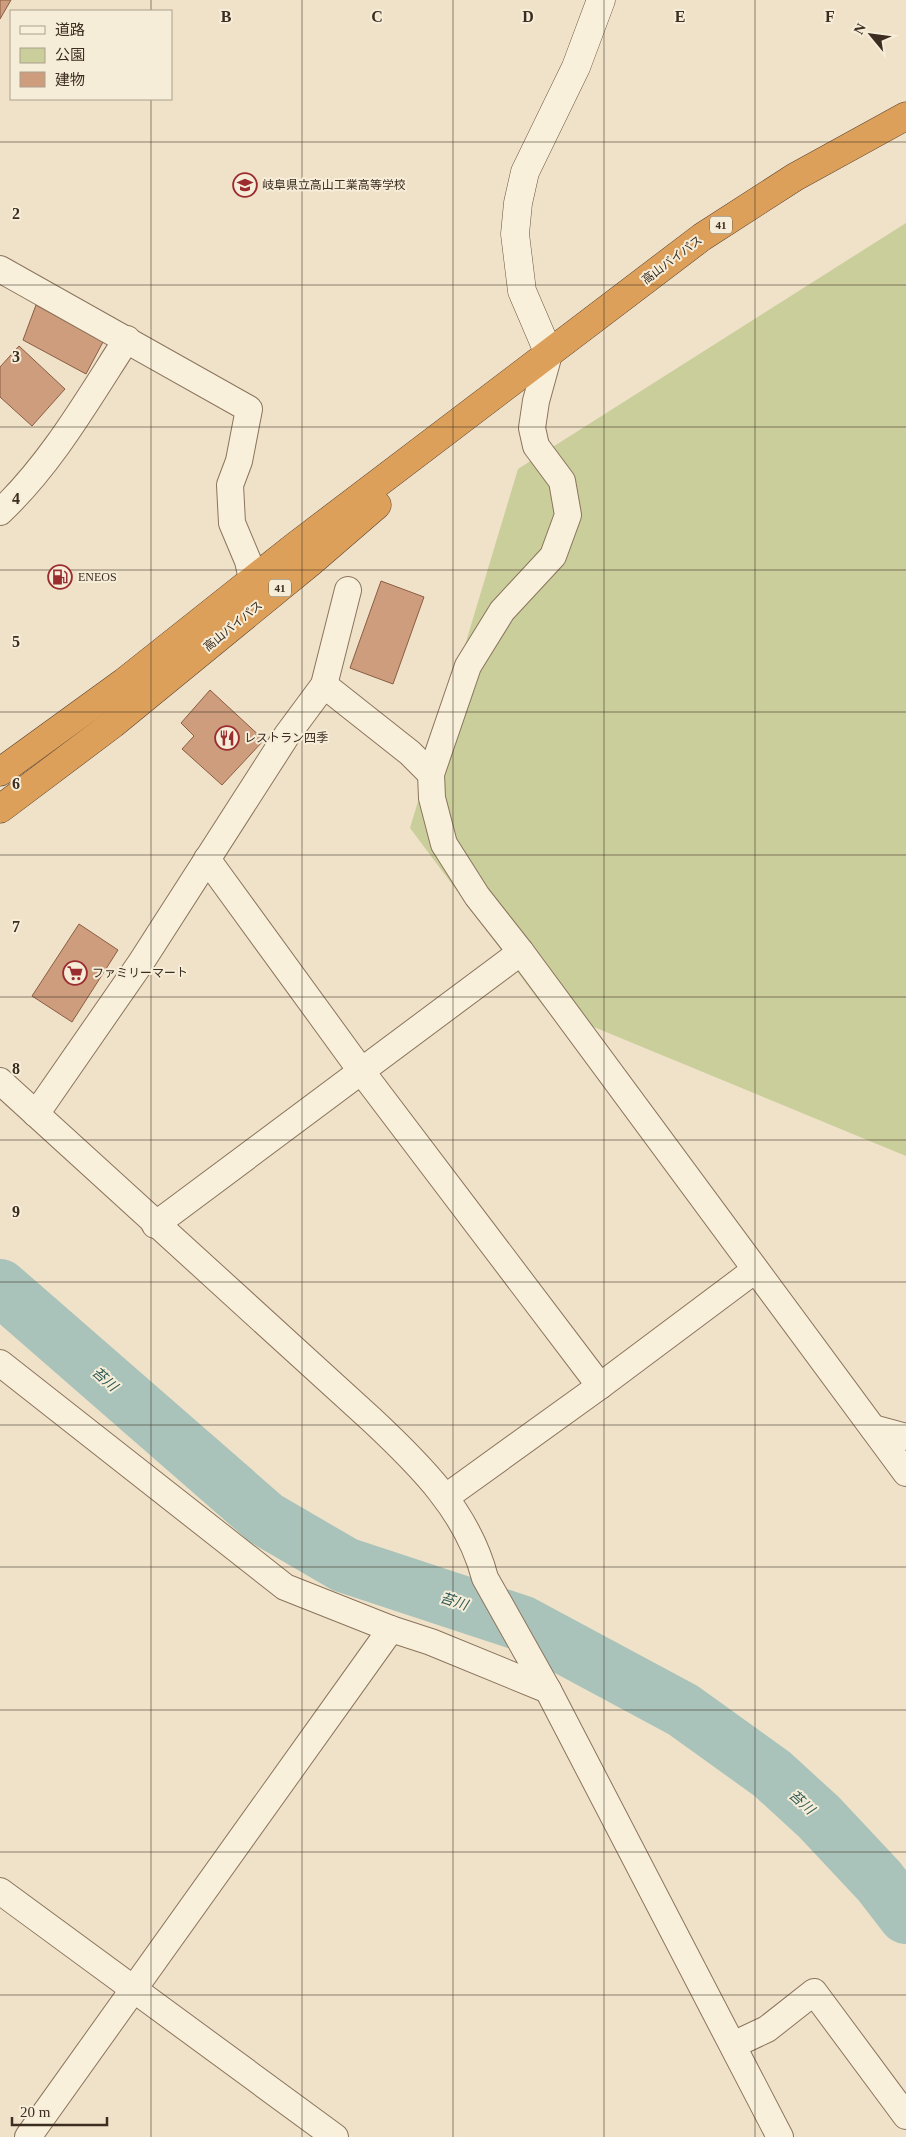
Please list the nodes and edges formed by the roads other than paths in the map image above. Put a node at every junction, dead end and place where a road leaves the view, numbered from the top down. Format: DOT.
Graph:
graph roads {
  1 [pos="601,0"];
  2 [pos="906,116"];
  3 [pos="0,269"];
  4 [pos="127,339"];
  5 [pos="549,354"];
  6 [pos="0,512"];
  7 [pos="252,579"];
  8 [pos="348,590"];
  9 [pos="324,685"];
  10 [pos="0,772"];
  11 [pos="431,774"];
  12 [pos="0,809"];
  13 [pos="207,859"];
  14 [pos="521,952"];
  15 [pos="362,1072"];
  16 [pos="0,1081"];
  17 [pos="36,1114"];
  18 [pos="155,1224"];
  19 [pos="755,1270"];
  20 [pos="0,1363"];
  21 [pos="600,1386"];
  22 [pos="873,1428"];
  23 [pos="906,1437"];
  24 [pos="906,1473"];
  25 [pos="446,1498"];
  26 [pos="391,1630"];
  27 [pos="548,1690"];
  28 [pos="0,1891"];
  29 [pos="135,1989"];
  30 [pos="733,2045"];
  31 [pos="906,2116"];
  32 [pos="28,2137"];
  33 [pos="335,2137"];
  34 [pos="780,2137"];
  1 -- 5 [label="street"];
  2 -- 5 [label="highway, 高山バイパス / 41"];
  3 -- 4 [label="street"];
  4 -- 6 [label="street"];
  4 -- 7 [label="street"];
  5 -- 7 [label="highway, 高山バイパス / 41"];
  5 -- 11 [label="street"];
  5 -- 12 [label="highway, 高山バイパス / 41"];
  7 -- 10 [label="highway, 高山バイパス / 41"];
  8 -- 9 [label="street"];
  9 -- 11 [label="street"];
  9 -- 13 [label="street"];
  11 -- 14 [label="street"];
  13 -- 15 [label="street"];
  13 -- 17 [label="street"];
  14 -- 15 [label="street"];
  14 -- 19 [label="street"];
  15 -- 18 [label="street"];
  15 -- 21 [label="street"];
  16 -- 17 [label="street"];
  17 -- 18 [label="street"];
  18 -- 25 [label="street"];
  19 -- 21 [label="street"];
  19 -- 22 [label="street"];
  20 -- 26 [label="street"];
  21 -- 25 [label="street"];
  22 -- 23 [label="street"];
  22 -- 24 [label="street"];
  25 -- 27 [label="street"];
  26 -- 27 [label="street"];
  26 -- 29 [label="street"];
  27 -- 30 [label="street"];
  28 -- 29 [label="street"];
  29 -- 32 [label="street"];
  29 -- 33 [label="street"];
  30 -- 31 [label="street"];
  30 -- 34 [label="street"];
}
